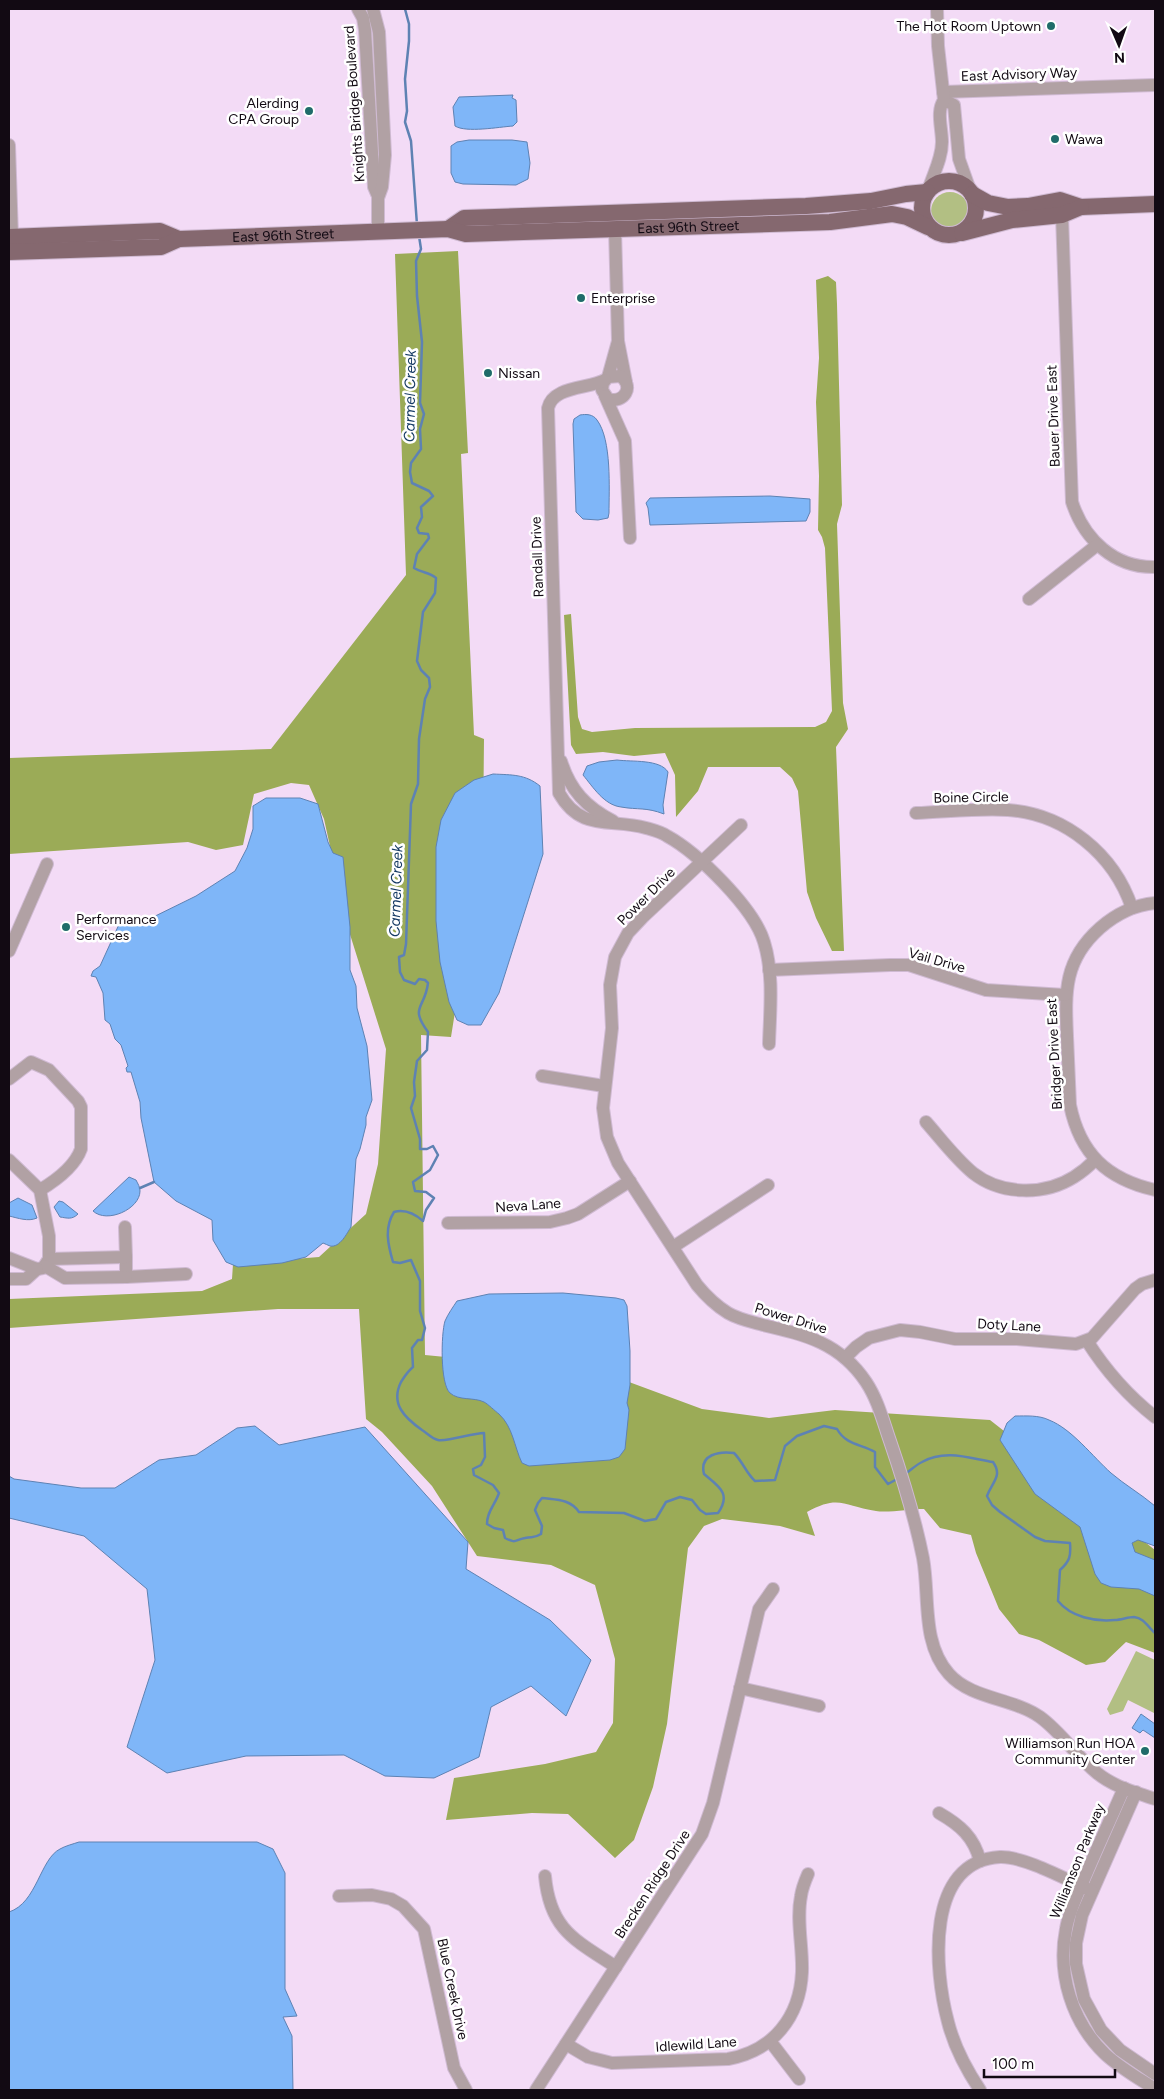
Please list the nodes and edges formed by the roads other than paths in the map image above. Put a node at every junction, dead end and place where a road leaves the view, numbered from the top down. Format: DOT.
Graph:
graph roads {
  1 [pos="358,9"];
  2 [pos="373,9"];
  3 [pos="936,9"];
  4 [pos="1155,85"];
  5 [pos="943,96"];
  6 [pos="9,145"];
  7 [pos="927,191"];
  8 [pos="971,192"];
  9 [pos="378,198"];
  10 [pos="1155,204"];
  11 [pos="1080,207"];
  12 [pos="1062,215"];
  13 [pos="615,221"];
  14 [pos="928,227"];
  15 [pos="448,229"];
  16 [pos="386,231"];
  17 [pos="961,233"];
  18 [pos="10,242"];
  19 [pos="618,341"];
  20 [pos="607,378"];
  21 [pos="626,382"];
  22 [pos="583,388"];
  23 [pos="604,395"];
  24 [pos="623,398"];
  25 [pos="622,432"];
  26 [pos="630,538"];
  27 [pos="1097,545"];
  28 [pos="1155,567"];
  29 [pos="1029,599"];
  30 [pos="916,813"];
  31 [pos="742,825"];
  32 [pos="703,863"];
  33 [pos="47,864"];
  34 [pos="1155,903"];
  35 [pos="1132,908"];
  36 [pos="9,951"];
  37 [pos="769,970"];
  38 [pos="1066,995"];
  39 [pos="769,1044"];
  40 [pos="542,1076"];
  41 [pos="9,1079"];
  42 [pos="604,1086"];
  43 [pos="926,1122"];
  44 [pos="9,1160"];
  45 [pos="1095,1160"];
  46 [pos="630,1182"];
  47 [pos="768,1185"];
  48 [pos="40,1190"];
  49 [pos="1155,1190"];
  50 [pos="448,1223"];
  51 [pos="125,1227"];
  52 [pos="673,1247"];
  53 [pos="126,1257"];
  54 [pos="9,1258"];
  55 [pos="44,1264"];
  56 [pos="186,1274"];
  57 [pos="126,1276"];
  58 [pos="9,1279"];
  59 [pos="1155,1280"];
  60 [pos="1087,1341"];
  61 [pos="845,1358"];
  62 [pos="1155,1417"];
  63 [pos="773,1589"];
  64 [pos="740,1688"];
  65 [pos="819,1706"];
  66 [pos="1130,1790"];
  67 [pos="1155,1799"];
  68 [pos="939,1813"];
  69 [pos="980,1860"];
  70 [pos="808,1874"];
  71 [pos="545,1876"];
  72 [pos="1087,1888"];
  73 [pos="339,1896"];
  74 [pos="616,1967"];
  75 [pos="770,2041"];
  76 [pos="566,2044"];
  77 [pos="1155,2074"];
  78 [pos="799,2079"];
  79 [pos="1155,2089"];
  80 [pos="466,2090"];
  81 [pos="536,2090"];
  82 [pos="980,2090"];
  1 -- 9 [label="street, Knights Bridge Boulevard"];
  2 -- 9 [label="street, Knights Bridge Boulevard"];
  3 -- 5 [label="street"];
  4 -- 5 [label="street, East Advisory Way"];
  5 -- 7 [label="street"];
  5 -- 8 [label="street"];
  6 -- 18 [label="street"];
  7 -- 8 [label="main road"];
  7 -- 13 [label="main road, East 96th Street"];
  7 -- 14 [label="main road"];
  8 -- 11 [label="main road"];
  8 -- 17 [label="main road"];
  9 -- 16 [label="street, Knights Bridge Boulevard"];
  10 -- 11 [label="main road"];
  11 -- 12 [label="main road"];
  12 -- 17 [label="main road"];
  12 -- 27 [label="street, Bauer Drive East"];
  13 -- 14 [label="main road, East 96th Street"];
  13 -- 15 [label="main road, East 96th Street"];
  13 -- 15 [label="main road, East 96th Street"];
  13 -- 19 [label="street"];
  14 -- 17 [label="main road"];
  15 -- 16 [label="main road, East 96th Street"];
  16 -- 18 [label="main road, East 96th Street"];
  19 -- 20 [label="street"];
  19 -- 21 [label="street"];
  20 -- 21 [label="street"];
  20 -- 22 [label="street, Randall Drive"];
  20 -- 23 [label="street"];
  21 -- 24 [label="street"];
  22 -- 23 [label="street, Randall Drive"];
  22 -- 32 [label="street, Randall Drive"];
  23 -- 24 [label="street"];
  23 -- 25 [label="street"];
  24 -- 25 [label="street"];
  25 -- 26 [label="street"];
  27 -- 28 [label="street, Bauer Drive East"];
  27 -- 29 [label="street"];
  30 -- 35 [label="street, Boine Circle"];
  31 -- 32 [label="street, Power Drive"];
  32 -- 37 [label="street, Randall Drive"];
  32 -- 42 [label="street, Power Drive"];
  33 -- 36 [label="street"];
  34 -- 35 [label="street, Bridger Drive East"];
  35 -- 38 [label="street, Bridger Drive East"];
  37 -- 38 [label="street, Vail Drive"];
  37 -- 39 [label="street, Randall Drive"];
  38 -- 45 [label="street, Bridger Drive East"];
  40 -- 42 [label="street"];
  41 -- 48 [label="street"];
  42 -- 46 [label="street, Power Drive"];
  43 -- 45 [label="street"];
  44 -- 48 [label="street"];
  45 -- 49 [label="street"];
  46 -- 50 [label="street, Neva Lane"];
  46 -- 52 [label="street, Power Drive"];
  47 -- 52 [label="street"];
  48 -- 55 [label="street"];
  51 -- 53 [label="street"];
  52 -- 61 [label="street, Power Drive"];
  53 -- 55 [label="street"];
  53 -- 57 [label="street"];
  54 -- 55 [label="street"];
  55 -- 57 [label="street"];
  55 -- 58 [label="street"];
  56 -- 57 [label="street"];
  59 -- 60 [label="street"];
  60 -- 61 [label="street, Doty Lane"];
  60 -- 62 [label="street"];
  61 -- 66 [label="street, Power Drive"];
  63 -- 64 [label="street, Brecken Ridge Drive"];
  64 -- 65 [label="street"];
  64 -- 74 [label="street, Brecken Ridge Drive"];
  66 -- 67 [label="street, Power Drive"];
  66 -- 72 [label="street, Williamson Parkway"];
  68 -- 69 [label="street"];
  69 -- 72 [label="street"];
  69 -- 82 [label="street"];
  70 -- 75 [label="street, Idlewild Lane"];
  71 -- 74 [label="street"];
  72 -- 77 [label="street, Williamson Parkway"];
  72 -- 79 [label="street, Williamson Parkway"];
  73 -- 80 [label="street, Blue Creek Drive"];
  74 -- 76 [label="street, Brecken Ridge Drive"];
  75 -- 76 [label="street, Idlewild Lane"];
  75 -- 78 [label="street"];
  76 -- 81 [label="street, Brecken Ridge Drive"];
}
